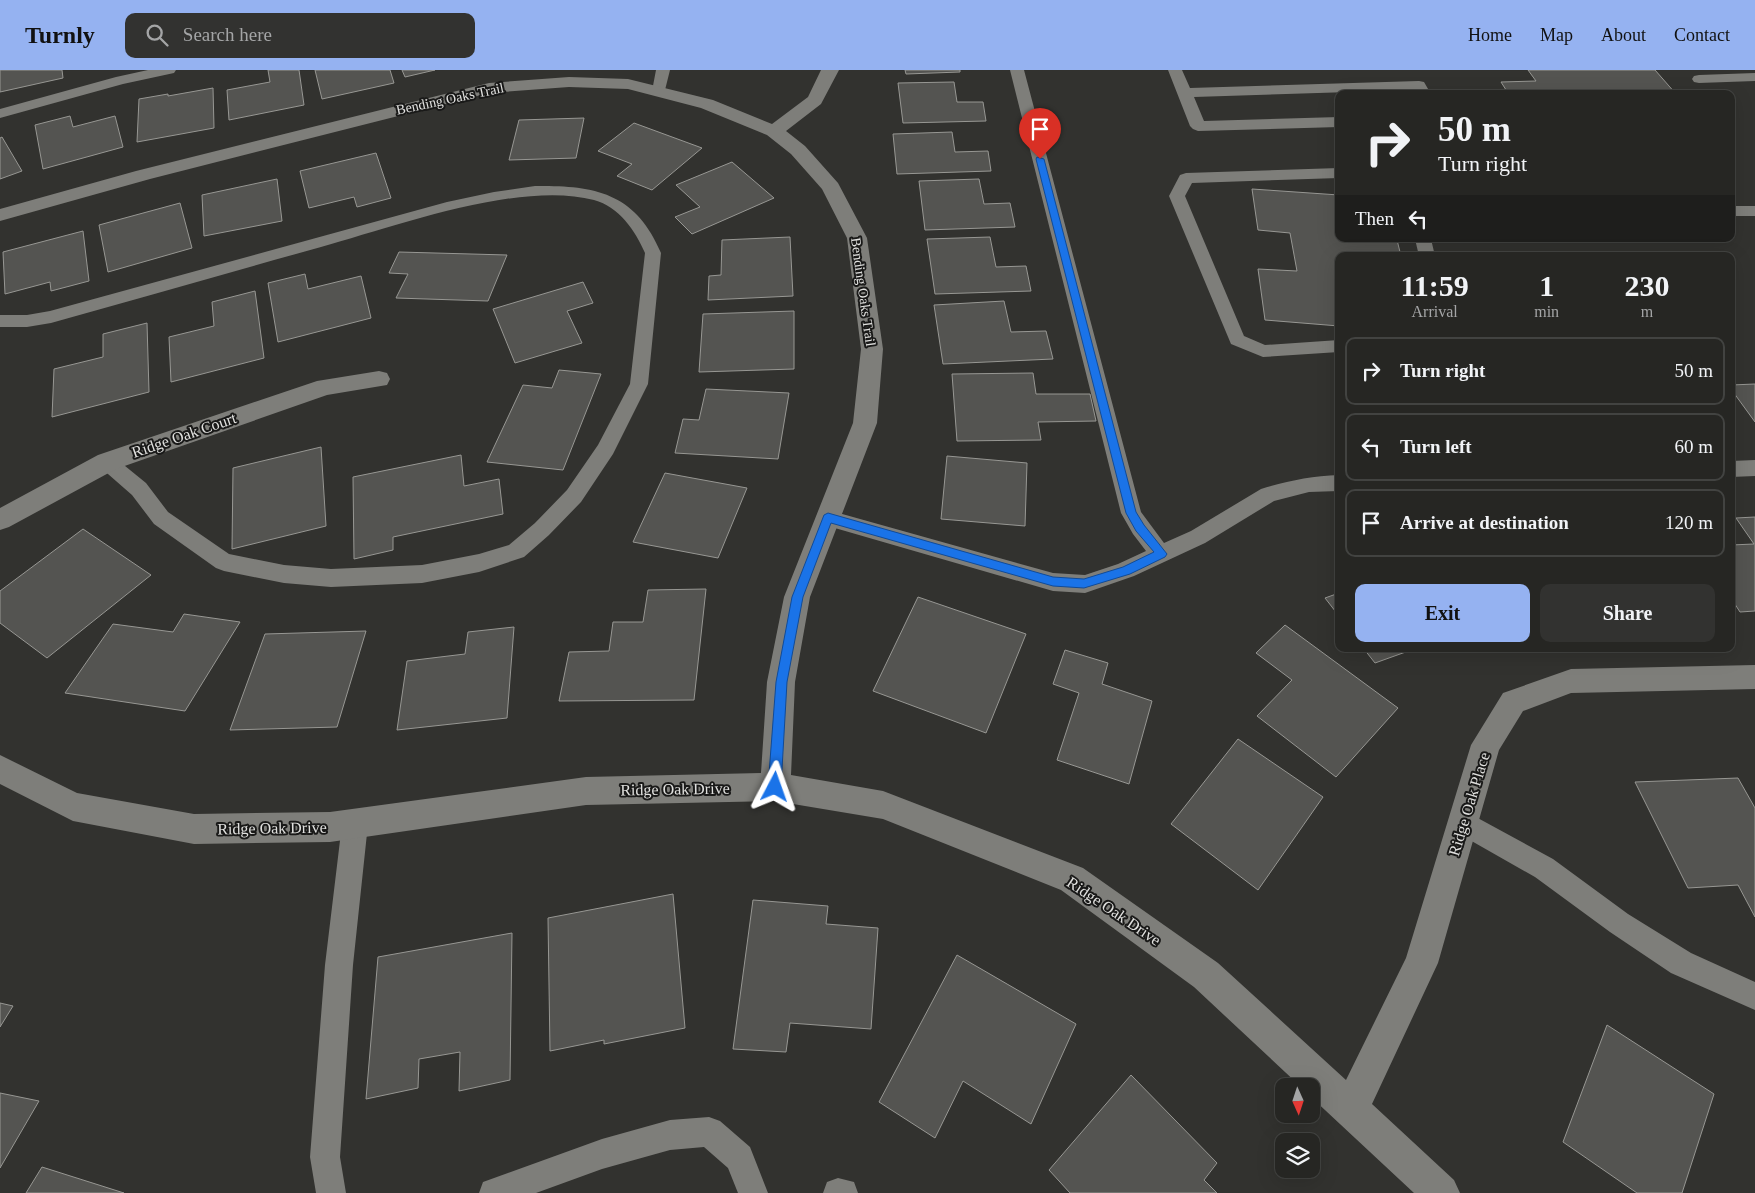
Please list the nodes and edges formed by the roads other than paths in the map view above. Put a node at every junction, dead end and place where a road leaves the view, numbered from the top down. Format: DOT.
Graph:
graph roads {
  1 [pos="169,70"];
  2 [pos="663,70"];
  3 [pos="830,70"];
  4 [pos="1017,70"];
  5 [pos="1175,70"];
  6 [pos="1409,70"];
  7 [pos="1694,75"];
  8 [pos="1755,77"];
  9 [pos="1422,89"];
  10 [pos="1335,90"];
  11 [pos="1363,90"];
  12 [pos="1708,90"];
  13 [pos="659,91"];
  14 [pos="1185,93"];
  15 [pos="0,114"];
  16 [pos="1335,122"];
  17 [pos="774,131"];
  18 [pos="1335,173"];
  19 [pos="1735,211"];
  20 [pos="1755,211"];
  21 [pos="0,215"];
  22 [pos="0,321"];
  23 [pos="1335,346"];
  24 [pos="379,379"];
  25 [pos="107,462"];
  26 [pos="1755,468"];
  27 [pos="1735,469"];
  28 [pos="1335,483"];
  29 [pos="828,518"];
  30 [pos="0,520"];
  31 [pos="1161,554"];
  32 [pos="1755,677"];
  33 [pos="0,769"];
  34 [pos="775,787"];
  35 [pos="1463,822"];
  36 [pos="355,824"];
  37 [pos="1755,996"];
  38 [pos="1351,1109"];
  39 [pos="331,1193"];
  40 [pos="494,1193"];
  41 [pos="753,1193"];
  42 [pos="838,1193"];
  43 [pos="843,1193"];
  44 [pos="1441,1193"];
  1 -- 15 [label="lane"];
  2 -- 13 [label="lane"];
  3 -- 17 [label="street"];
  4 -- 31 [label="lane"];
  5 -- 14 [label="lane"];
  6 -- 9 [label="lane"];
  7 -- 8 [label="lane"];
  7 -- 12 [label="lane"];
  9 -- 11 [label="lane"];
  10 -- 14 [label="lane"];
  13 -- 17 [label="street, Bending Oaks Trail"];
  13 -- 21 [label="street, Bending Oaks Trail"];
  14 -- 16 [label="lane"];
  17 -- 29 [label="street, Bending Oaks Trail"];
  18 -- 23 [label="lane"];
  19 -- 20 [label="lane"];
  22 -- 25 [label="lane"];
  24 -- 25 [label="street, Ridge Oak Court"];
  25 -- 30 [label="street, Ridge Oak Court"];
  26 -- 27 [label="lane"];
  28 -- 31 [label="lane"];
  29 -- 31 [label="lane"];
  29 -- 34 [label="street, Bending Oaks Trail"];
  32 -- 35 [label="street, Ridge Oak Place"];
  33 -- 36 [label="street, Ridge Oak Drive"];
  34 -- 36 [label="street, Ridge Oak Drive"];
  34 -- 38 [label="street, Ridge Oak Drive"];
  35 -- 37 [label="lane"];
  35 -- 38 [label="street, Ridge Oak Place"];
  36 -- 39 [label="lane"];
  38 -- 44 [label="street, Ridge Oak Drive"];
  40 -- 41 [label="lane"];
  42 -- 43 [label="lane"];
}
